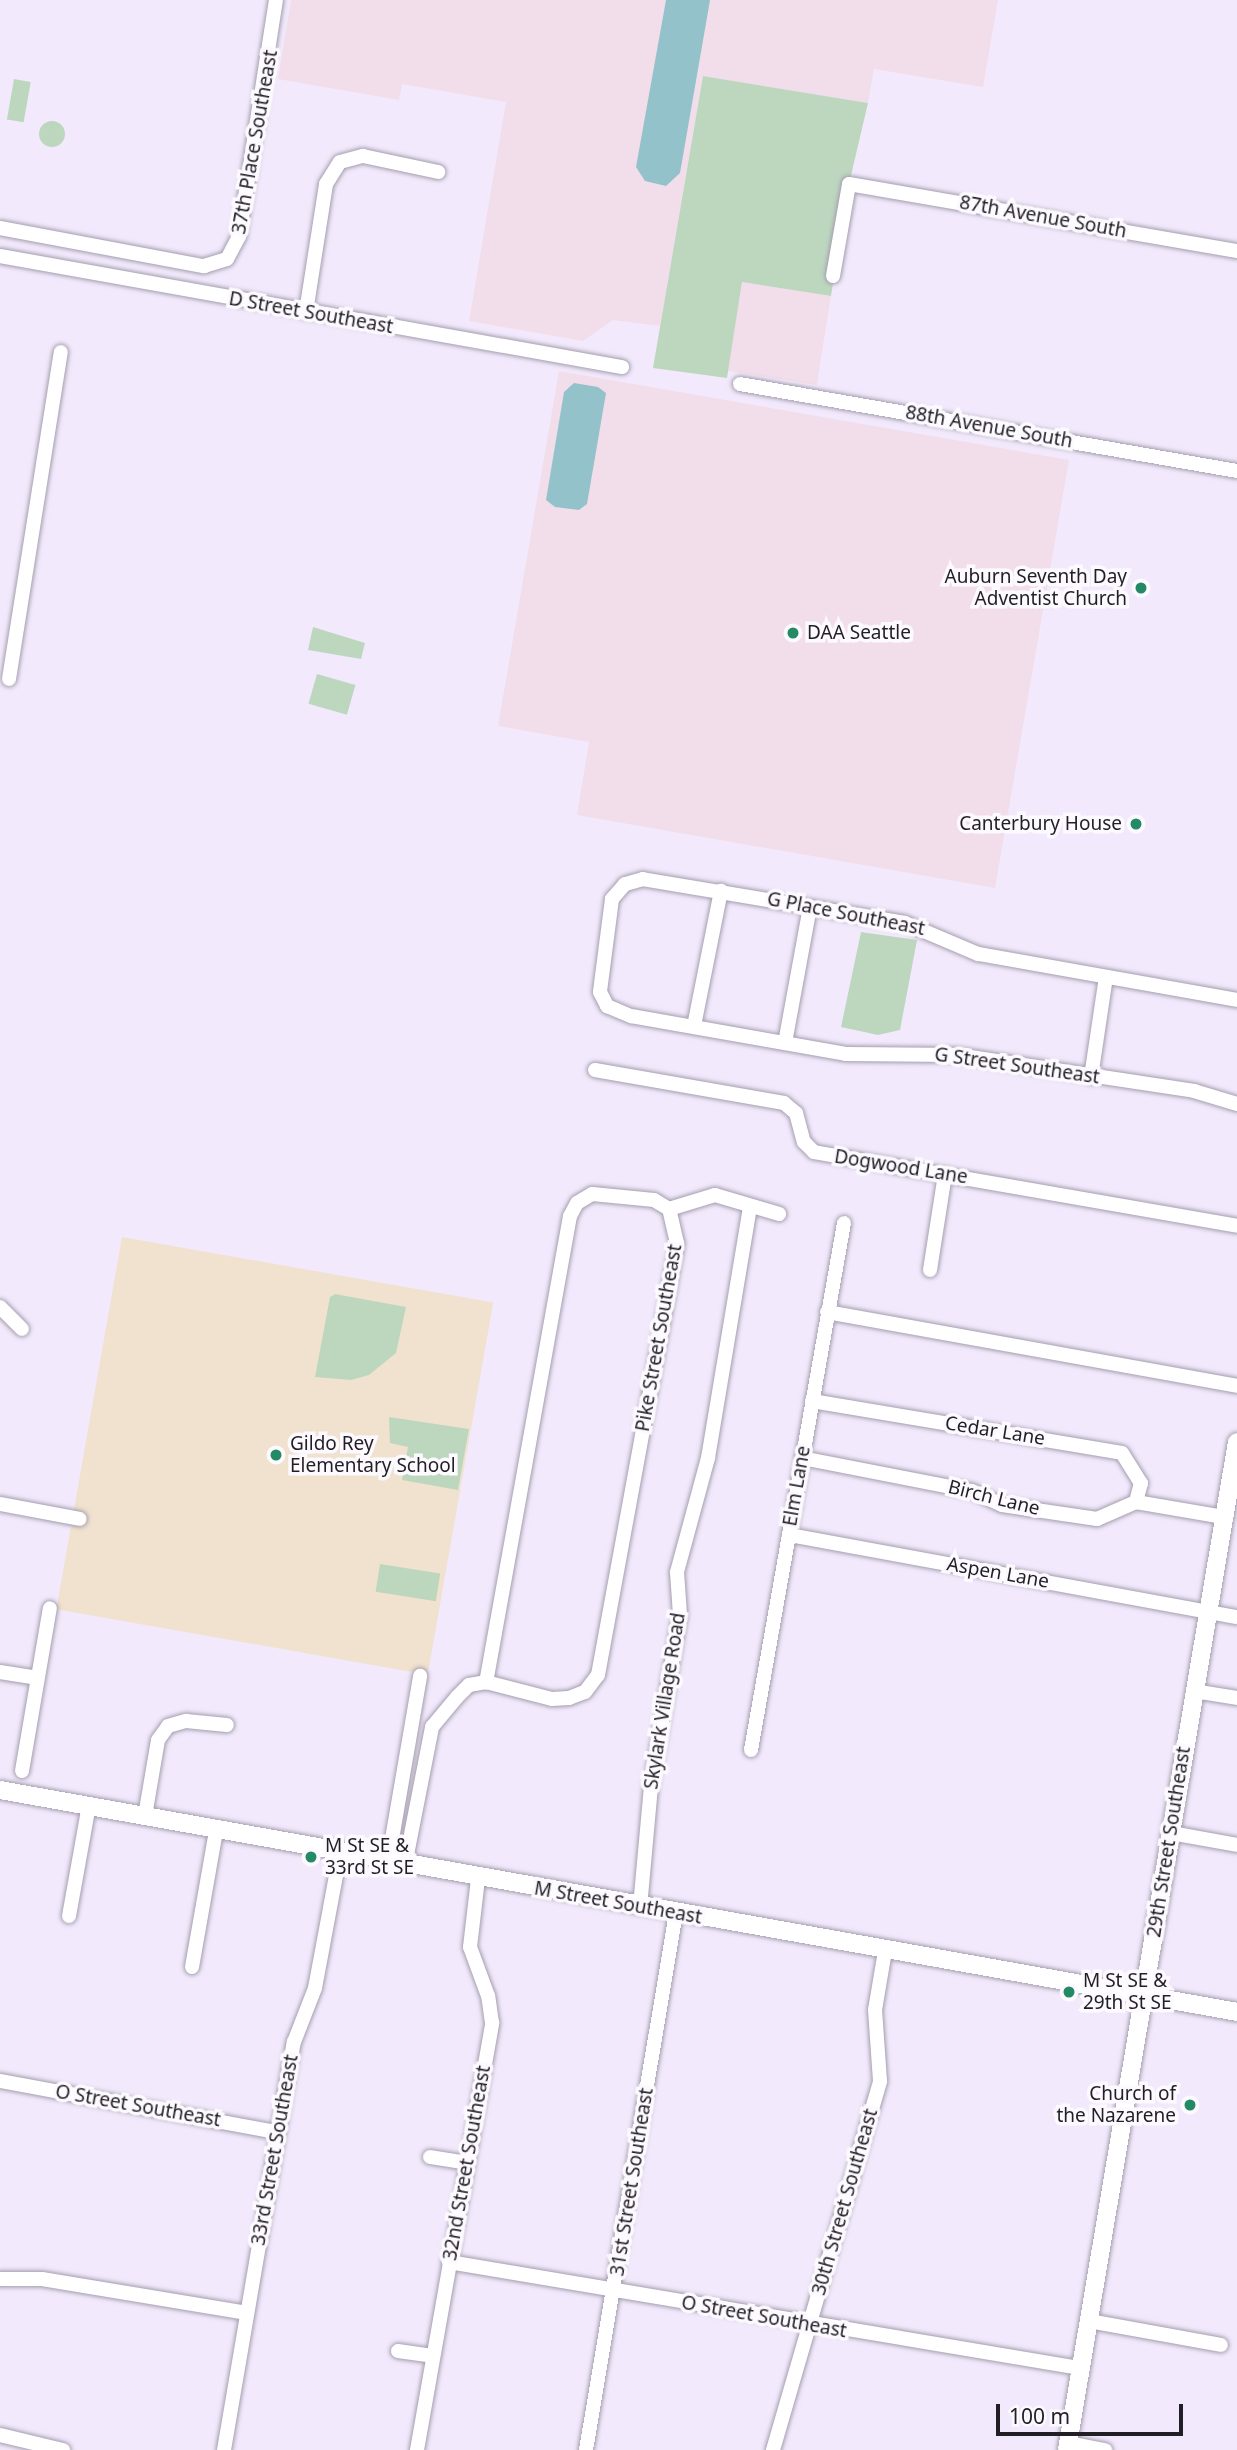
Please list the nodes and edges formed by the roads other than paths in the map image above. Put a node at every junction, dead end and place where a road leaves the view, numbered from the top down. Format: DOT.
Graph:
graph roads {
  1 [pos="276,0"];
  2 [pos="438,173"];
  3 [pos="0,228"];
  4 [pos="1237,251"];
  5 [pos="0,256"];
  6 [pos="833,276"];
  7 [pos="306,312"];
  8 [pos="61,352"];
  9 [pos="622,367"];
  10 [pos="740,384"];
  11 [pos="1237,471"];
  12 [pos="9,680"];
  13 [pos="721,891"];
  14 [pos="810,907"];
  15 [pos="1106,977"];
  16 [pos="1237,1000"];
  17 [pos="631,1016"];
  18 [pos="694,1026"];
  19 [pos="785,1043"];
  20 [pos="595,1070"];
  21 [pos="1091,1077"];
  22 [pos="1237,1104"];
  23 [pos="945,1174"];
  24 [pos="750,1207"];
  25 [pos="670,1209"];
  26 [pos="779,1214"];
  27 [pos="844,1223"];
  28 [pos="1237,1226"];
  29 [pos="930,1270"];
  30 [pos="0,1307"];
  31 [pos="827,1312"];
  32 [pos="22,1329"];
  33 [pos="1237,1386"];
  34 [pos="812,1401"];
  35 [pos="1237,1443"];
  36 [pos="802,1458"];
  37 [pos="1136,1502"];
  38 [pos="0,1504"];
  39 [pos="1224,1517"];
  40 [pos="80,1519"];
  41 [pos="789,1535"];
  42 [pos="50,1608"];
  43 [pos="1207,1612"];
  44 [pos="1237,1617"];
  45 [pos="0,1672"];
  46 [pos="420,1676"];
  47 [pos="37,1678"];
  48 [pos="486,1682"];
  49 [pos="1194,1691"];
  50 [pos="1237,1699"];
  51 [pos="227,1725"];
  52 [pos="751,1750"];
  53 [pos="22,1771"];
  54 [pos="0,1790"];
  55 [pos="89,1805"];
  56 [pos="145,1816"];
  57 [pos="216,1831"];
  58 [pos="1171,1833"];
  59 [pos="1237,1845"];
  60 [pos="340,1854"];
  61 [pos="397,1863"];
  62 [pos="478,1879"];
  63 [pos="640,1907"];
  64 [pos="676,1913"];
  65 [pos="69,1916"];
  66 [pos="885,1951"];
  67 [pos="192,1967"];
  68 [pos="1144,1995"];
  69 [pos="1237,2012"];
  70 [pos="0,2081"];
  71 [pos="276,2132"];
  72 [pos="430,2157"];
  73 [pos="467,2163"];
  74 [pos="449,2262"];
  75 [pos="0,2279"];
  76 [pos="614,2291"];
  77 [pos="247,2313"];
  78 [pos="1089,2321"];
  79 [pos="810,2325"];
  80 [pos="1220,2345"];
  81 [pos="398,2351"];
  82 [pos="433,2356"];
  83 [pos="1080,2368"];
  84 [pos="0,2435"];
  85 [pos="1068,2447"];
  86 [pos="63,2450"];
  87 [pos="224,2450"];
  88 [pos="417,2450"];
  89 [pos="586,2450"];
  90 [pos="773,2450"];
  91 [pos="1105,2450"];
  1 -- 3 [label="street, 37th Place Southeast"];
  2 -- 7 [label="street"];
  4 -- 6 [label="street, 87th Avenue South"];
  5 -- 7 [label="street, D Street Southeast"];
  7 -- 9 [label="street, D Street Southeast"];
  8 -- 12 [label="street"];
  10 -- 11 [label="street, 88th Avenue South"];
  13 -- 14 [label="street, G Place Southeast"];
  13 -- 17 [label="street, G Place Southeast"];
  13 -- 18 [label="street"];
  14 -- 15 [label="street, G Place Southeast"];
  14 -- 19 [label="street"];
  15 -- 16 [label="street, G Place Southeast"];
  15 -- 21 [label="street"];
  17 -- 18 [label="street, G Street Southeast"];
  18 -- 19 [label="street, G Street Southeast"];
  19 -- 21 [label="street, G Street Southeast"];
  20 -- 23 [label="street, Dogwood Lane"];
  21 -- 22 [label="street, G Street Southeast"];
  23 -- 28 [label="street, Dogwood Lane"];
  23 -- 29 [label="street"];
  24 -- 25 [label="street"];
  24 -- 26 [label="street"];
  24 -- 63 [label="street, Skylark Village Road"];
  25 -- 48 [label="street"];
  25 -- 48 [label="street, Pike Street Southeast"];
  27 -- 31 [label="street, Elm Lane"];
  30 -- 32 [label="street"];
  31 -- 33 [label="street"];
  31 -- 34 [label="street, Elm Lane"];
  34 -- 36 [label="street, Elm Lane"];
  34 -- 37 [label="street, Cedar Lane"];
  35 -- 39 [label="street, 29th Street Southeast"];
  36 -- 37 [label="street, Birch Lane"];
  36 -- 41 [label="street, Elm Lane"];
  37 -- 39 [label="street"];
  38 -- 40 [label="street"];
  39 -- 43 [label="street, 29th Street Southeast"];
  41 -- 43 [label="street, Aspen Lane"];
  41 -- 52 [label="street, Elm Lane"];
  42 -- 47 [label="street"];
  43 -- 44 [label="street, Aspen Lane"];
  43 -- 49 [label="street, 29th Street Southeast"];
  45 -- 47 [label="street"];
  46 -- 61 [label="street"];
  47 -- 53 [label="street"];
  48 -- 61 [label="street"];
  49 -- 50 [label="street"];
  49 -- 58 [label="street, 29th Street Southeast"];
  51 -- 56 [label="street"];
  54 -- 55 [label="street, M Street Southeast"];
  55 -- 56 [label="street, M Street Southeast"];
  55 -- 65 [label="street"];
  56 -- 57 [label="street, M Street Southeast"];
  57 -- 60 [label="street, M Street Southeast"];
  57 -- 67 [label="street"];
  58 -- 59 [label="street"];
  58 -- 68 [label="street, 29th Street Southeast"];
  60 -- 61 [label="street, M Street Southeast"];
  60 -- 71 [label="street, 33rd Street Southeast"];
  61 -- 62 [label="street, M Street Southeast"];
  62 -- 63 [label="street, M Street Southeast"];
  62 -- 73 [label="street, 32nd Street Southeast"];
  63 -- 64 [label="street, M Street Southeast"];
  64 -- 66 [label="street, M Street Southeast"];
  64 -- 76 [label="street, 31st Street Southeast"];
  66 -- 68 [label="street, M Street Southeast"];
  66 -- 79 [label="street, 30th Street Southeast"];
  68 -- 69 [label="street, M Street Southeast"];
  68 -- 78 [label="street, 29th Street Southeast"];
  70 -- 71 [label="street, O Street Southeast"];
  71 -- 77 [label="street, 33rd Street Southeast"];
  72 -- 73 [label="street"];
  73 -- 74 [label="street, 32nd Street Southeast"];
  74 -- 76 [label="street, O Street Southeast"];
  74 -- 82 [label="street, 32nd Street Southeast"];
  75 -- 77 [label="street"];
  76 -- 79 [label="street, O Street Southeast"];
  76 -- 89 [label="street, 31st Street Southeast"];
  77 -- 87 [label="street, 33rd Street Southeast"];
  78 -- 80 [label="street"];
  78 -- 83 [label="street, 29th Street Southeast"];
  79 -- 83 [label="street, O Street Southeast"];
  79 -- 90 [label="street, 30th Street Southeast"];
  81 -- 82 [label="street"];
  82 -- 88 [label="street, 32nd Street Southeast"];
  83 -- 85 [label="street, 29th Street Southeast"];
  84 -- 86 [label="street"];
  85 -- 91 [label="street"];
}
